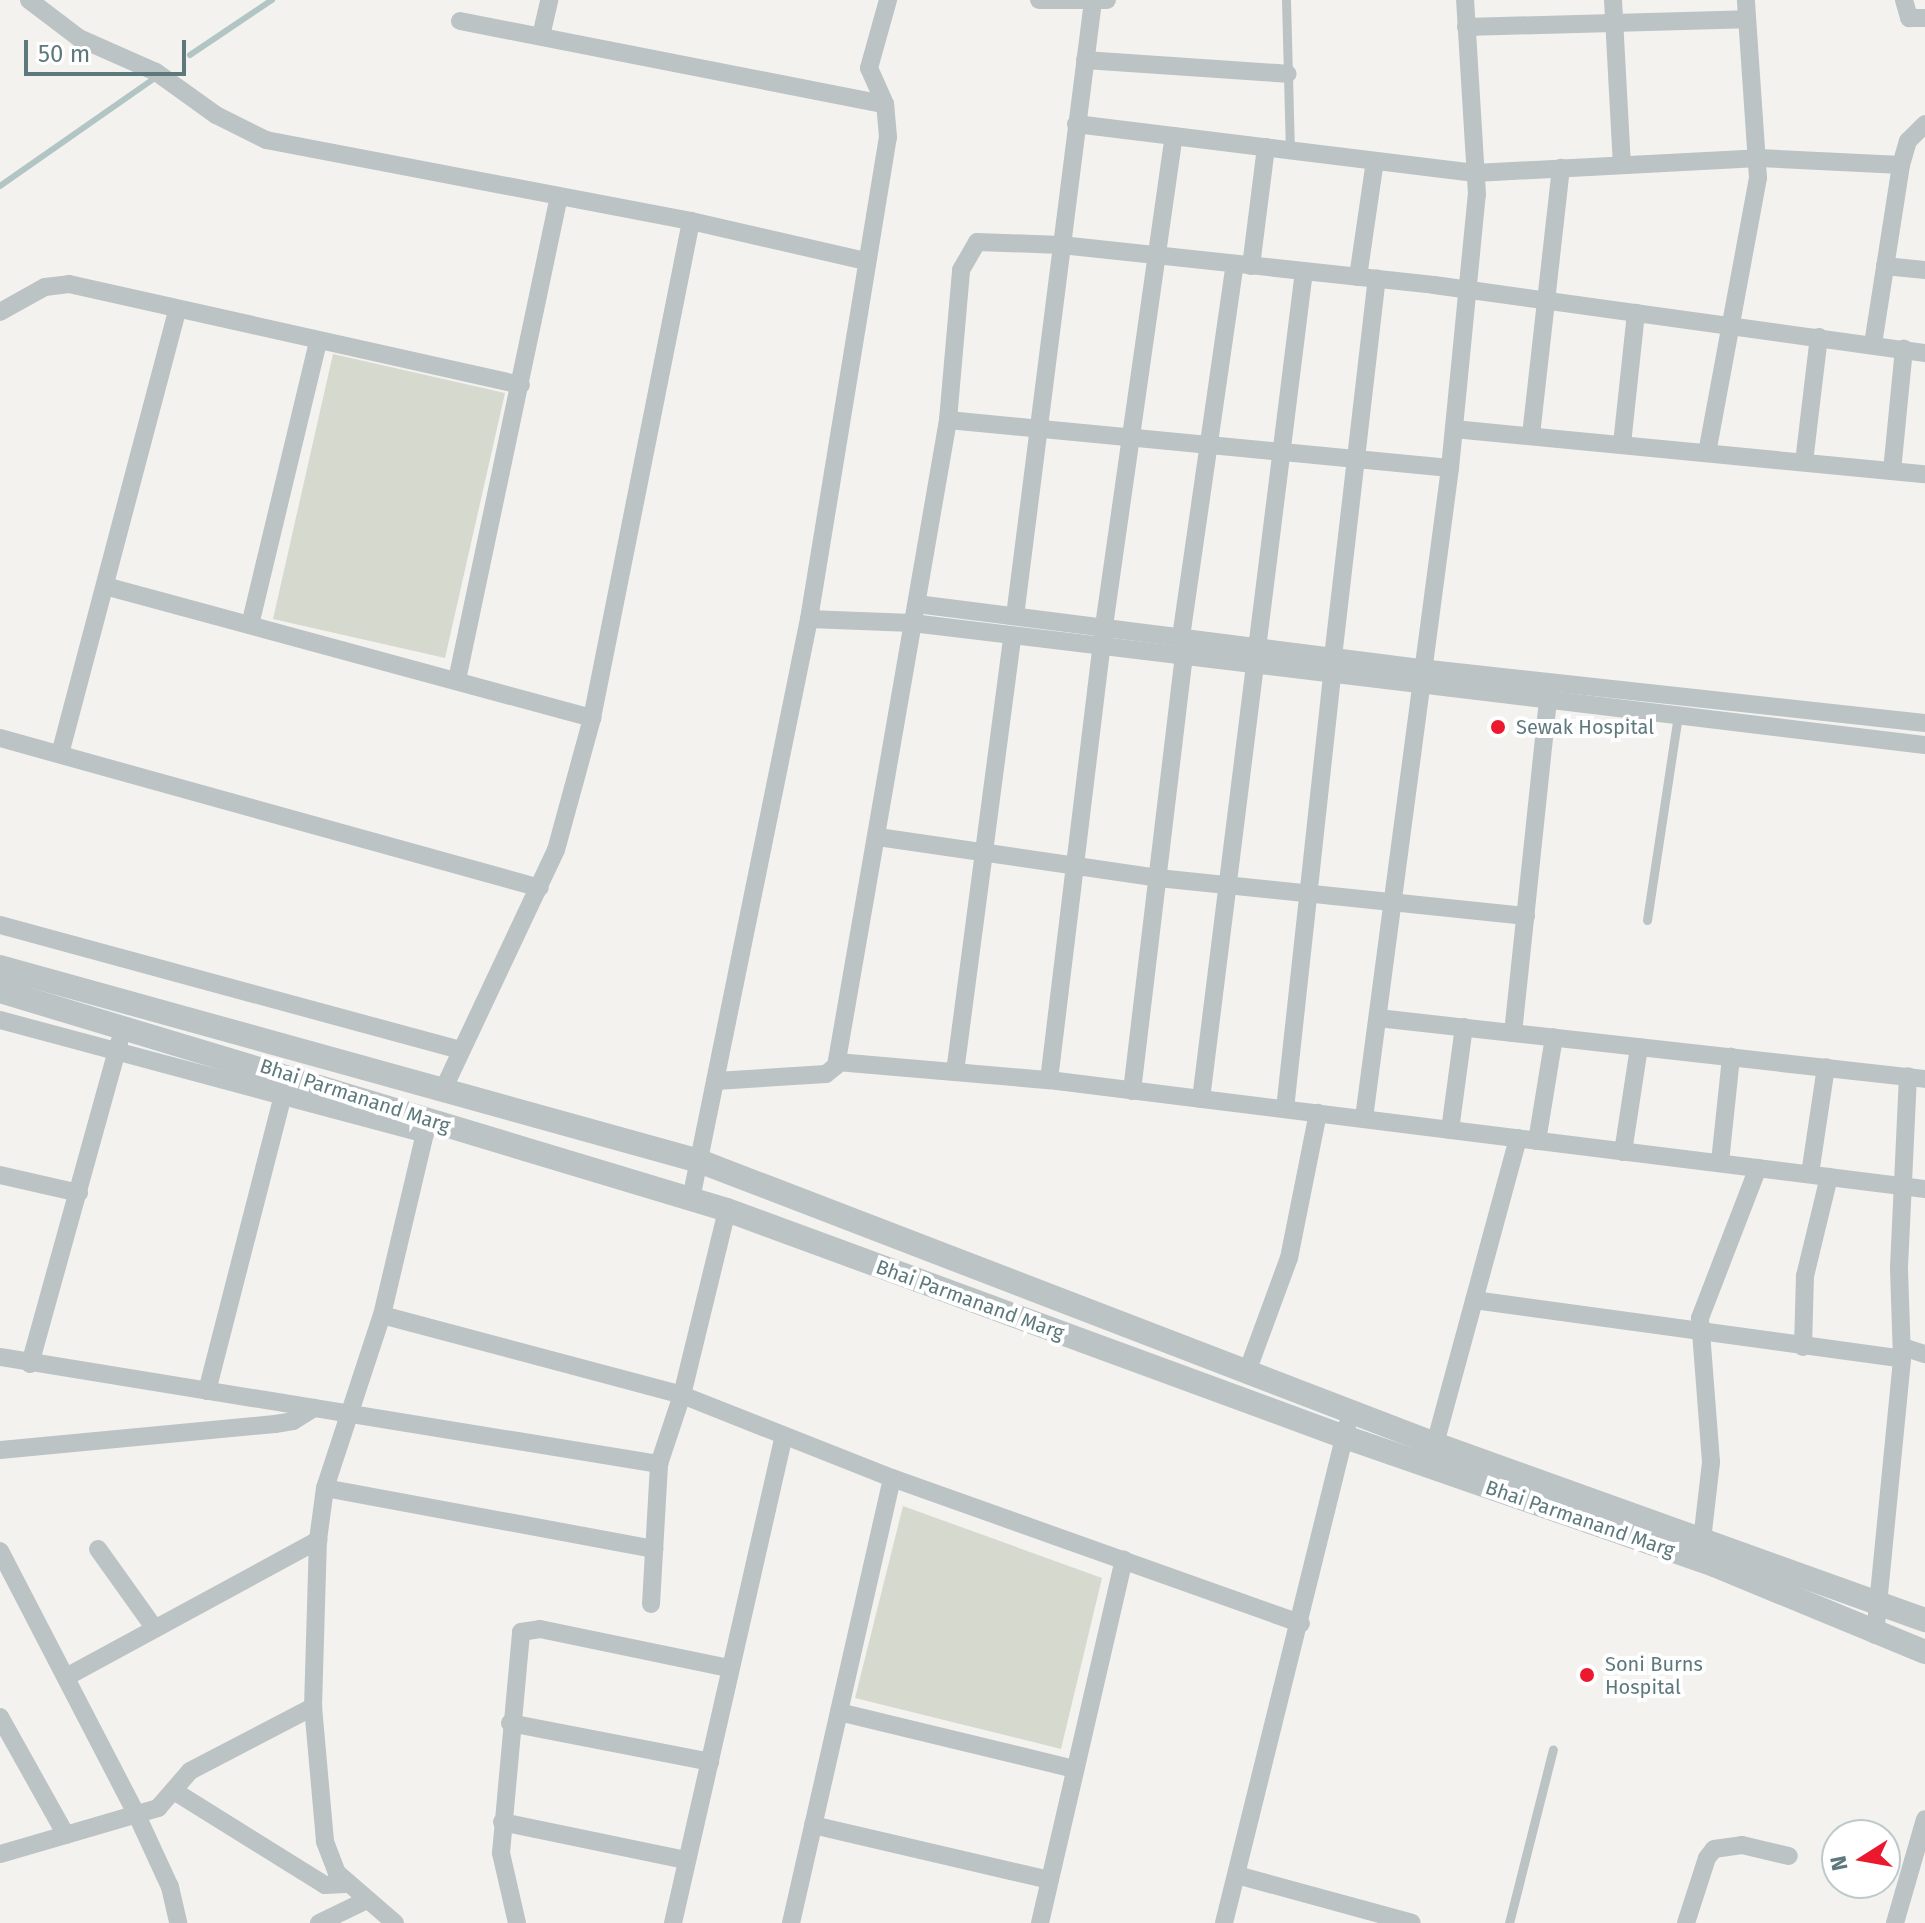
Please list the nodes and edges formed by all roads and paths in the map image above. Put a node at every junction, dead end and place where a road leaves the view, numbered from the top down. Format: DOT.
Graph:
graph roads {
  1 [pos="29,0"];
  2 [pos="549,0"];
  3 [pos="888,0"];
  4 [pos="1039,0"];
  5 [pos="1107,0"];
  6 [pos="1286,0"];
  7 [pos="1465,0"];
  8 [pos="1613,0"];
  9 [pos="1904,0"];
  10 [pos="1093,1"];
  11 [pos="1746,9"];
  12 [pos="1925,18"];
  13 [pos="460,21"];
  14 [pos="1614,24"];
  15 [pos="1466,27"];
  16 [pos="541,36"];
  17 [pos="1085,60"];
  18 [pos="1288,74"];
  19 [pos="885,104"];
  20 [pos="1076,124"];
  21 [pos="1922,129"];
  22 [pos="1174,136"];
  23 [pos="1266,147"];
  24 [pos="1290,150"];
  25 [pos="1759,158"];
  26 [pos="1375,161"];
  27 [pos="1622,164"];
  28 [pos="1901,165"];
  29 [pos="1561,168"];
  30 [pos="1475,173"];
  31 [pos="559,197"];
  32 [pos="691,221"];
  33 [pos="1061,245"];
  34 [pos="1157,256"];
  35 [pos="865,261"];
  36 [pos="1243,265"];
  37 [pos="1885,266"];
  38 [pos="1925,270"];
  39 [pos="1304,271"];
  40 [pos="1368,278"];
  41 [pos="1467,290"];
  42 [pos="1549,301"];
  43 [pos="177,311"];
  44 [pos="0,312"];
  45 [pos="1636,313"];
  46 [pos="1732,326"];
  47 [pos="1819,337"];
  48 [pos="318,341"];
  49 [pos="1873,344"];
  50 [pos="1904,349"];
  51 [pos="1925,353"];
  52 [pos="521,385"];
  53 [pos="948,420"];
  54 [pos="1039,429"];
  55 [pos="1454,429"];
  56 [pos="1531,435"];
  57 [pos="1132,438"];
  58 [pos="1622,444"];
  59 [pos="1212,445"];
  60 [pos="1282,452"];
  61 [pos="1707,453"];
  62 [pos="1357,459"];
  63 [pos="1804,462"];
  64 [pos="1450,468"];
  65 [pos="1892,471"];
  66 [pos="1925,474"];
  67 [pos="105,586"];
  68 [pos="917,604"];
  69 [pos="1015,616"];
  70 [pos="809,619"];
  71 [pos="912,623"];
  72 [pos="250,625"];
  73 [pos="1104,626"];
  74 [pos="1012,637"];
  75 [pos="1181,637"];
  76 [pos="1102,646"];
  77 [pos="1253,655"];
  78 [pos="1184,656"];
  79 [pos="1333,665"];
  80 [pos="1419,676"];
  81 [pos="457,680"];
  82 [pos="1599,696"];
  83 [pos="1548,698"];
  84 [pos="1680,705"];
  85 [pos="592,718"];
  86 [pos="1925,723"];
  87 [pos="0,738"];
  88 [pos="1925,745"];
  89 [pos="60,754"];
  90 [pos="878,837"];
  91 [pos="986,853"];
  92 [pos="1077,867"];
  93 [pos="1158,878"];
  94 [pos="1228,886"];
  95 [pos="540,888"];
  96 [pos="1309,894"];
  97 [pos="1394,902"];
  98 [pos="1526,916"];
  99 [pos="1647,920"];
  100 [pos="0,925"];
  101 [pos="0,967"];
  102 [pos="0,991"];
  103 [pos="1378,1018"];
  104 [pos="0,1020"];
  105 [pos="124,1026"];
  106 [pos="1464,1027"];
  107 [pos="1513,1033"];
  108 [pos="1554,1037"];
  109 [pos="1639,1047"];
  110 [pos="459,1050"];
  111 [pos="117,1052"];
  112 [pos="1731,1057"];
  113 [pos="837,1062"];
  114 [pos="1826,1067"];
  115 [pos="955,1072"];
  116 [pos="1917,1078"];
  117 [pos="1049,1080"];
  118 [pos="716,1081"];
  119 [pos="286,1084"];
  120 [pos="443,1090"];
  121 [pos="1132,1091"];
  122 [pos="1201,1099"];
  123 [pos="1285,1109"];
  124 [pos="1318,1113"];
  125 [pos="1364,1118"];
  126 [pos="426,1127"];
  127 [pos="1450,1130"];
  128 [pos="1528,1140"];
  129 [pos="1623,1152"];
  130 [pos="699,1161"];
  131 [pos="1720,1162"];
  132 [pos="1758,1168"];
  133 [pos="1810,1174"];
  134 [pos="0,1175"];
  135 [pos="1829,1177"];
  136 [pos="1902,1187"];
  137 [pos="1925,1189"];
  138 [pos="79,1193"];
  139 [pos="691,1199"];
  140 [pos="727,1210"];
  141 [pos="1474,1300"];
  142 [pos="382,1315"];
  143 [pos="1699,1334"];
  144 [pos="1803,1347"];
  145 [pos="1903,1353"];
  146 [pos="1925,1354"];
  147 [pos="0,1357"];
  148 [pos="30,1364"];
  149 [pos="1247,1372"];
  150 [pos="207,1391"];
  151 [pos="682,1395"];
  152 [pos="314,1408"];
  153 [pos="1352,1412"];
  154 [pos="348,1413"];
  155 [pos="784,1435"];
  156 [pos="1342,1436"];
  157 [pos="1435,1444"];
  158 [pos="0,1450"];
  159 [pos="659,1464"];
  160 [pos="892,1478"];
  161 [pos="325,1488"];
  162 [pos="318,1540"];
  163 [pos="1702,1540"];
  164 [pos="98,1549"];
  165 [pos="654,1549"];
  166 [pos="0,1551"];
  167 [pos="1124,1560"];
  168 [pos="651,1604"];
  169 [pos="1881,1604"];
  170 [pos="1925,1620"];
  171 [pos="1301,1624"];
  172 [pos="155,1629"];
  173 [pos="1875,1635"];
  174 [pos="1925,1652"];
  175 [pos="729,1668"];
  176 [pos="68,1676"];
  177 [pos="313,1707"];
  178 [pos="839,1712"];
  179 [pos="0,1717"];
  180 [pos="510,1723"];
  181 [pos="1553,1749"];
  182 [pos="710,1762"];
  183 [pos="1075,1769"];
  184 [pos="174,1791"];
  185 [pos="135,1811"];
  186 [pos="1925,1819"];
  187 [pos="502,1822"];
  188 [pos="813,1825"];
  189 [pos="66,1835"];
  190 [pos="0,1854"];
  191 [pos="1789,1856"];
  192 [pos="686,1860"];
  193 [pos="1237,1875"];
  194 [pos="1050,1880"];
  195 [pos="346,1884"];
  196 [pos="365,1901"];
  197 [pos="515,1922"];
  198 [pos="178,1923"];
  199 [pos="319,1923"];
  200 [pos="395,1923"];
  201 [pos="673,1923"];
  202 [pos="791,1923"];
  203 [pos="1040,1923"];
  204 [pos="1224,1923"];
  205 [pos="1412,1923"];
  206 [pos="1509,1923"];
  207 [pos="1686,1923"];
  208 [pos="1895,1923"];
  1 -- 31 [label="street"];
  2 -- 16 [label="street"];
  3 -- 19 [label="street"];
  4 -- 10 [label="street"];
  5 -- 10 [label="street"];
  6 -- 18 [label="lane"];
  7 -- 15 [label="street"];
  8 -- 14 [label="street"];
  9 -- 12 [label="street"];
  10 -- 17 [label="street"];
  11 -- 14 [label="street"];
  11 -- 25 [label="street"];
  13 -- 16 [label="street"];
  14 -- 15 [label="street"];
  14 -- 27 [label="street"];
  15 -- 30 [label="street"];
  16 -- 19 [label="street"];
  17 -- 18 [label="street"];
  17 -- 20 [label="street"];
  18 -- 24 [label="lane"];
  19 -- 35 [label="street"];
  20 -- 22 [label="street"];
  20 -- 33 [label="street"];
  21 -- 28 [label="street"];
  22 -- 23 [label="street"];
  22 -- 34 [label="street"];
  23 -- 24 [label="street"];
  23 -- 36 [label="street"];
  24 -- 26 [label="street"];
  25 -- 27 [label="street"];
  25 -- 28 [label="street"];
  25 -- 46 [label="street"];
  26 -- 30 [label="street"];
  26 -- 40 [label="street"];
  27 -- 29 [label="street"];
  28 -- 37 [label="street"];
  29 -- 30 [label="street"];
  29 -- 42 [label="street"];
  30 -- 41 [label="street"];
  31 -- 32 [label="street"];
  31 -- 52 [label="street"];
  32 -- 35 [label="street"];
  32 -- 85 [label="street"];
  33 -- 34 [label="street"];
  33 -- 53 [label="street"];
  33 -- 54 [label="street"];
  34 -- 36 [label="street"];
  34 -- 57 [label="street"];
  35 -- 70 [label="street"];
  36 -- 39 [label="street"];
  36 -- 59 [label="street"];
  37 -- 38 [label="street"];
  37 -- 49 [label="street"];
  39 -- 40 [label="street"];
  39 -- 60 [label="street"];
  40 -- 41 [label="street"];
  40 -- 62 [label="street"];
  41 -- 42 [label="street"];
  41 -- 55 [label="street"];
  42 -- 45 [label="street"];
  42 -- 56 [label="street"];
  43 -- 44 [label="street"];
  43 -- 48 [label="street"];
  43 -- 67 [label="street"];
  45 -- 46 [label="street"];
  45 -- 58 [label="street"];
  46 -- 47 [label="street"];
  46 -- 61 [label="street"];
  47 -- 49 [label="street"];
  47 -- 63 [label="street"];
  48 -- 52 [label="street"];
  48 -- 72 [label="street"];
  49 -- 50 [label="street"];
  50 -- 51 [label="street"];
  50 -- 65 [label="street"];
  52 -- 81 [label="street"];
  53 -- 54 [label="street"];
  53 -- 68 [label="street"];
  54 -- 57 [label="street"];
  54 -- 69 [label="street"];
  55 -- 56 [label="street"];
  55 -- 64 [label="street"];
  56 -- 58 [label="street"];
  57 -- 59 [label="street"];
  57 -- 73 [label="street"];
  58 -- 61 [label="street"];
  59 -- 60 [label="street"];
  59 -- 75 [label="street"];
  60 -- 62 [label="street"];
  60 -- 77 [label="street"];
  61 -- 63 [label="street"];
  62 -- 64 [label="street"];
  62 -- 79 [label="street"];
  63 -- 65 [label="street"];
  64 -- 80 [label="street"];
  65 -- 66 [label="street"];
  67 -- 72 [label="street"];
  67 -- 89 [label="street"];
  68 -- 69 [label="street"];
  68 -- 71 [label="street"];
  69 -- 73 [label="street"];
  70 -- 71 [label="street"];
  70 -- 118 [label="street"];
  71 -- 74 [label="street"];
  71 -- 90 [label="street"];
  72 -- 81 [label="street"];
  73 -- 75 [label="street"];
  73 -- 76 [label="street"];
  74 -- 76 [label="street"];
  74 -- 91 [label="street"];
  75 -- 77 [label="street"];
  76 -- 78 [label="street"];
  76 -- 92 [label="street"];
  77 -- 78 [label="street"];
  77 -- 79 [label="street"];
  77 -- 94 [label="street"];
  78 -- 93 [label="street"];
  79 -- 80 [label="street"];
  79 -- 96 [label="street"];
  80 -- 82 [label="street"];
  80 -- 83 [label="street"];
  80 -- 97 [label="street"];
  81 -- 85 [label="street"];
  82 -- 83 [label="street"];
  82 -- 84 [label="street"];
  83 -- 98 [label="street"];
  84 -- 86 [label="street"];
  84 -- 88 [label="street"];
  84 -- 99 [label="lane"];
  85 -- 95 [label="street"];
  87 -- 89 [label="street"];
  89 -- 95 [label="street"];
  90 -- 91 [label="street"];
  90 -- 113 [label="street"];
  91 -- 92 [label="street"];
  91 -- 115 [label="street"];
  92 -- 93 [label="street"];
  92 -- 117 [label="street"];
  93 -- 94 [label="street"];
  93 -- 121 [label="street"];
  94 -- 96 [label="street"];
  94 -- 122 [label="street"];
  95 -- 110 [label="street"];
  96 -- 97 [label="street"];
  96 -- 123 [label="street"];
  97 -- 98 [label="street"];
  97 -- 103 [label="street"];
  98 -- 107 [label="street"];
  100 -- 110 [label="street"];
  101 -- 120 [label="street, Bhai Parmanand Marg"];
  102 -- 105 [label="street, Bhai Parmanand Marg"];
  103 -- 106 [label="street"];
  103 -- 125 [label="street"];
  104 -- 111 [label="street"];
  105 -- 111 [label="street"];
  105 -- 119 [label="street, Bhai Parmanand Marg"];
  106 -- 107 [label="street"];
  106 -- 127 [label="street"];
  107 -- 108 [label="street"];
  108 -- 109 [label="street"];
  108 -- 128 [label="street"];
  109 -- 112 [label="street"];
  109 -- 129 [label="street"];
  110 -- 120 [label="street"];
  111 -- 119 [label="street"];
  111 -- 138 [label="street"];
  112 -- 114 [label="street"];
  112 -- 131 [label="street"];
  113 -- 115 [label="street"];
  113 -- 118 [label="street"];
  114 -- 116 [label="street"];
  114 -- 133 [label="street"];
  115 -- 117 [label="street"];
  116 -- 136 [label="street"];
  117 -- 121 [label="street"];
  118 -- 130 [label="street"];
  119 -- 126 [label="street, Bhai Parmanand Marg"];
  119 -- 150 [label="street"];
  120 -- 130 [label="street, Bhai Parmanand Marg"];
  121 -- 122 [label="street"];
  122 -- 123 [label="street"];
  123 -- 124 [label="street"];
  124 -- 125 [label="street"];
  124 -- 149 [label="street"];
  125 -- 127 [label="street"];
  126 -- 139 [label="street, Bhai Parmanand Marg"];
  126 -- 142 [label="street"];
  127 -- 128 [label="street"];
  128 -- 129 [label="street"];
  128 -- 141 [label="street"];
  129 -- 131 [label="street"];
  130 -- 139 [label="street"];
  130 -- 149 [label="street, Bhai Parmanand Marg"];
  131 -- 132 [label="street"];
  132 -- 133 [label="street"];
  132 -- 143 [label="street"];
  133 -- 135 [label="street"];
  134 -- 138 [label="street"];
  135 -- 136 [label="street"];
  135 -- 144 [label="street"];
  136 -- 137 [label="street"];
  136 -- 145 [label="street"];
  138 -- 148 [label="street"];
  139 -- 140 [label="street, Bhai Parmanand Marg"];
  140 -- 151 [label="street"];
  140 -- 156 [label="street, Bhai Parmanand Marg"];
  141 -- 143 [label="street"];
  141 -- 157 [label="street"];
  142 -- 151 [label="street"];
  142 -- 154 [label="street"];
  143 -- 144 [label="street"];
  143 -- 163 [label="street"];
  144 -- 145 [label="street"];
  145 -- 146 [label="street"];
  145 -- 169 [label="street"];
  147 -- 148 [label="street"];
  148 -- 150 [label="street"];
  149 -- 153 [label="street, Bhai Parmanand Marg"];
  150 -- 152 [label="street"];
  151 -- 155 [label="street"];
  151 -- 159 [label="street"];
  152 -- 154 [label="street"];
  152 -- 158 [label="street"];
  153 -- 156 [label="street"];
  153 -- 157 [label="street, Bhai Parmanand Marg"];
  154 -- 159 [label="street"];
  154 -- 161 [label="street"];
  155 -- 160 [label="street"];
  155 -- 175 [label="street"];
  156 -- 171 [label="street"];
  156 -- 173 [label="street, Bhai Parmanand Marg"];
  157 -- 163 [label="street, Bhai Parmanand Marg"];
  159 -- 165 [label="street"];
  160 -- 167 [label="street"];
  160 -- 178 [label="street"];
  161 -- 162 [label="street"];
  161 -- 165 [label="street"];
  162 -- 172 [label="street"];
  162 -- 177 [label="street"];
  163 -- 169 [label="street, Bhai Parmanand Marg"];
  164 -- 172 [label="street"];
  165 -- 168 [label="street"];
  166 -- 176 [label="street"];
  167 -- 171 [label="street"];
  167 -- 183 [label="street"];
  169 -- 170 [label="street, Bhai Parmanand Marg"];
  169 -- 173 [label="street"];
  171 -- 193 [label="street"];
  172 -- 176 [label="street"];
  173 -- 174 [label="street, Bhai Parmanand Marg"];
  175 -- 180 [label="street"];
  175 -- 182 [label="street"];
  176 -- 185 [label="street"];
  177 -- 184 [label="street"];
  177 -- 195 [label="street"];
  178 -- 183 [label="street"];
  178 -- 188 [label="street"];
  179 -- 189 [label="street"];
  180 -- 182 [label="street"];
  180 -- 187 [label="street"];
  181 -- 206 [label="lane"];
  182 -- 192 [label="street"];
  183 -- 194 [label="street"];
  184 -- 185 [label="street"];
  184 -- 195 [label="street"];
  185 -- 189 [label="street"];
  185 -- 198 [label="street"];
  186 -- 208 [label="street"];
  187 -- 192 [label="street"];
  187 -- 197 [label="street"];
  188 -- 194 [label="street"];
  188 -- 202 [label="street"];
  189 -- 190 [label="street"];
  191 -- 207 [label="street"];
  192 -- 201 [label="street"];
  193 -- 204 [label="street"];
  193 -- 205 [label="street"];
  194 -- 203 [label="street"];
  195 -- 196 [label="street"];
  196 -- 199 [label="street"];
  196 -- 200 [label="street"];
}
